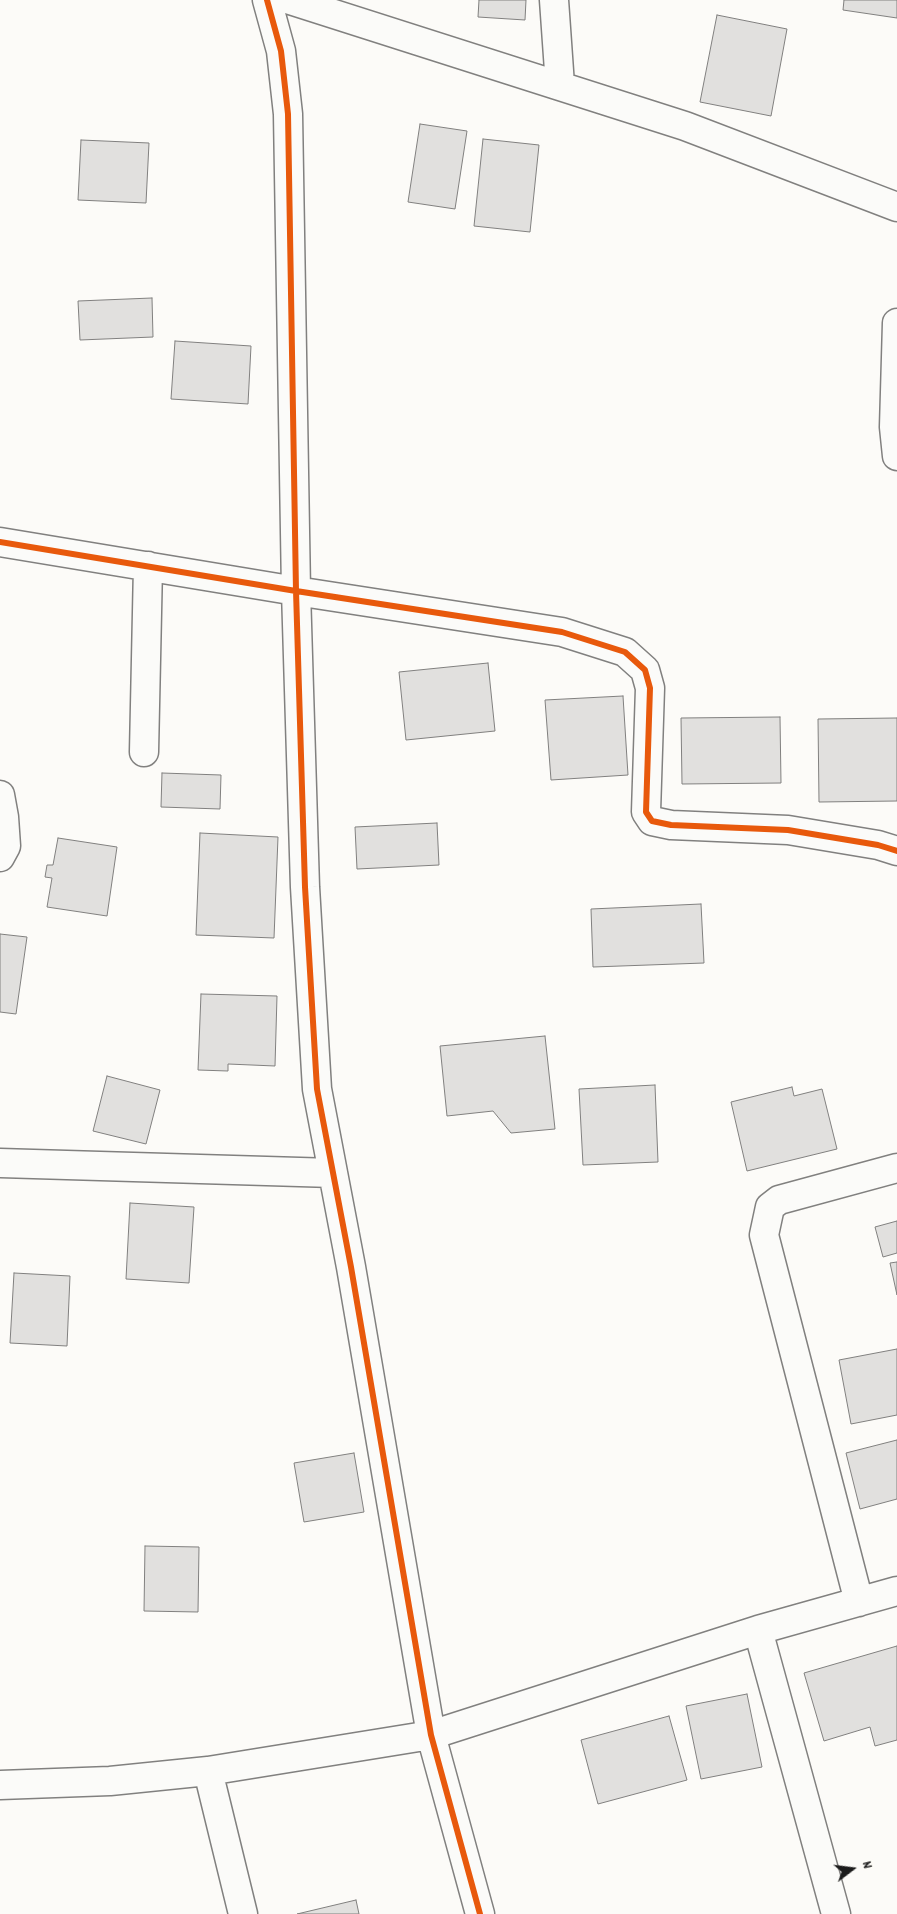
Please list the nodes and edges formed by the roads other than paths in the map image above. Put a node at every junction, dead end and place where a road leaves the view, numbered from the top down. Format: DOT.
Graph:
graph roads {
  1 [pos="267,0"];
  2 [pos="290,0"];
  3 [pos="554,0"];
  4 [pos="560,85"];
  5 [pos="897,206"];
  6 [pos="897,323"];
  7 [pos="897,456"];
  8 [pos="0,542"];
  9 [pos="148,566"];
  10 [pos="296,591"];
  11 [pos="144,752"];
  12 [pos="0,795"];
  13 [pos="897,851"];
  14 [pos="0,857"];
  15 [pos="0,1163"];
  16 [pos="897,1168"];
  17 [pos="333,1173"];
  18 [pos="897,1591"];
  19 [pos="859,1602"];
  20 [pos="758,1630"];
  21 [pos="432,1735"];
  22 [pos="208,1771"];
  23 [pos="0,1786"];
  24 [pos="243,1914"];
  25 [pos="480,1914"];
  26 [pos="836,1914"];
  1 -- 10 [label="street"];
  2 -- 4 [label="street"];
  3 -- 4 [label="street"];
  4 -- 5 [label="street"];
  6 -- 7 [label="street"];
  8 -- 9 [label="street"];
  9 -- 10 [label="street"];
  9 -- 11 [label="street"];
  10 -- 13 [label="street"];
  10 -- 17 [label="street"];
  12 -- 14 [label="street"];
  15 -- 17 [label="street"];
  16 -- 19 [label="street"];
  17 -- 21 [label="street"];
  18 -- 19 [label="street"];
  19 -- 20 [label="street"];
  20 -- 21 [label="street"];
  20 -- 26 [label="street"];
  21 -- 22 [label="street"];
  21 -- 25 [label="street"];
  22 -- 23 [label="street"];
  22 -- 24 [label="street"];
}
